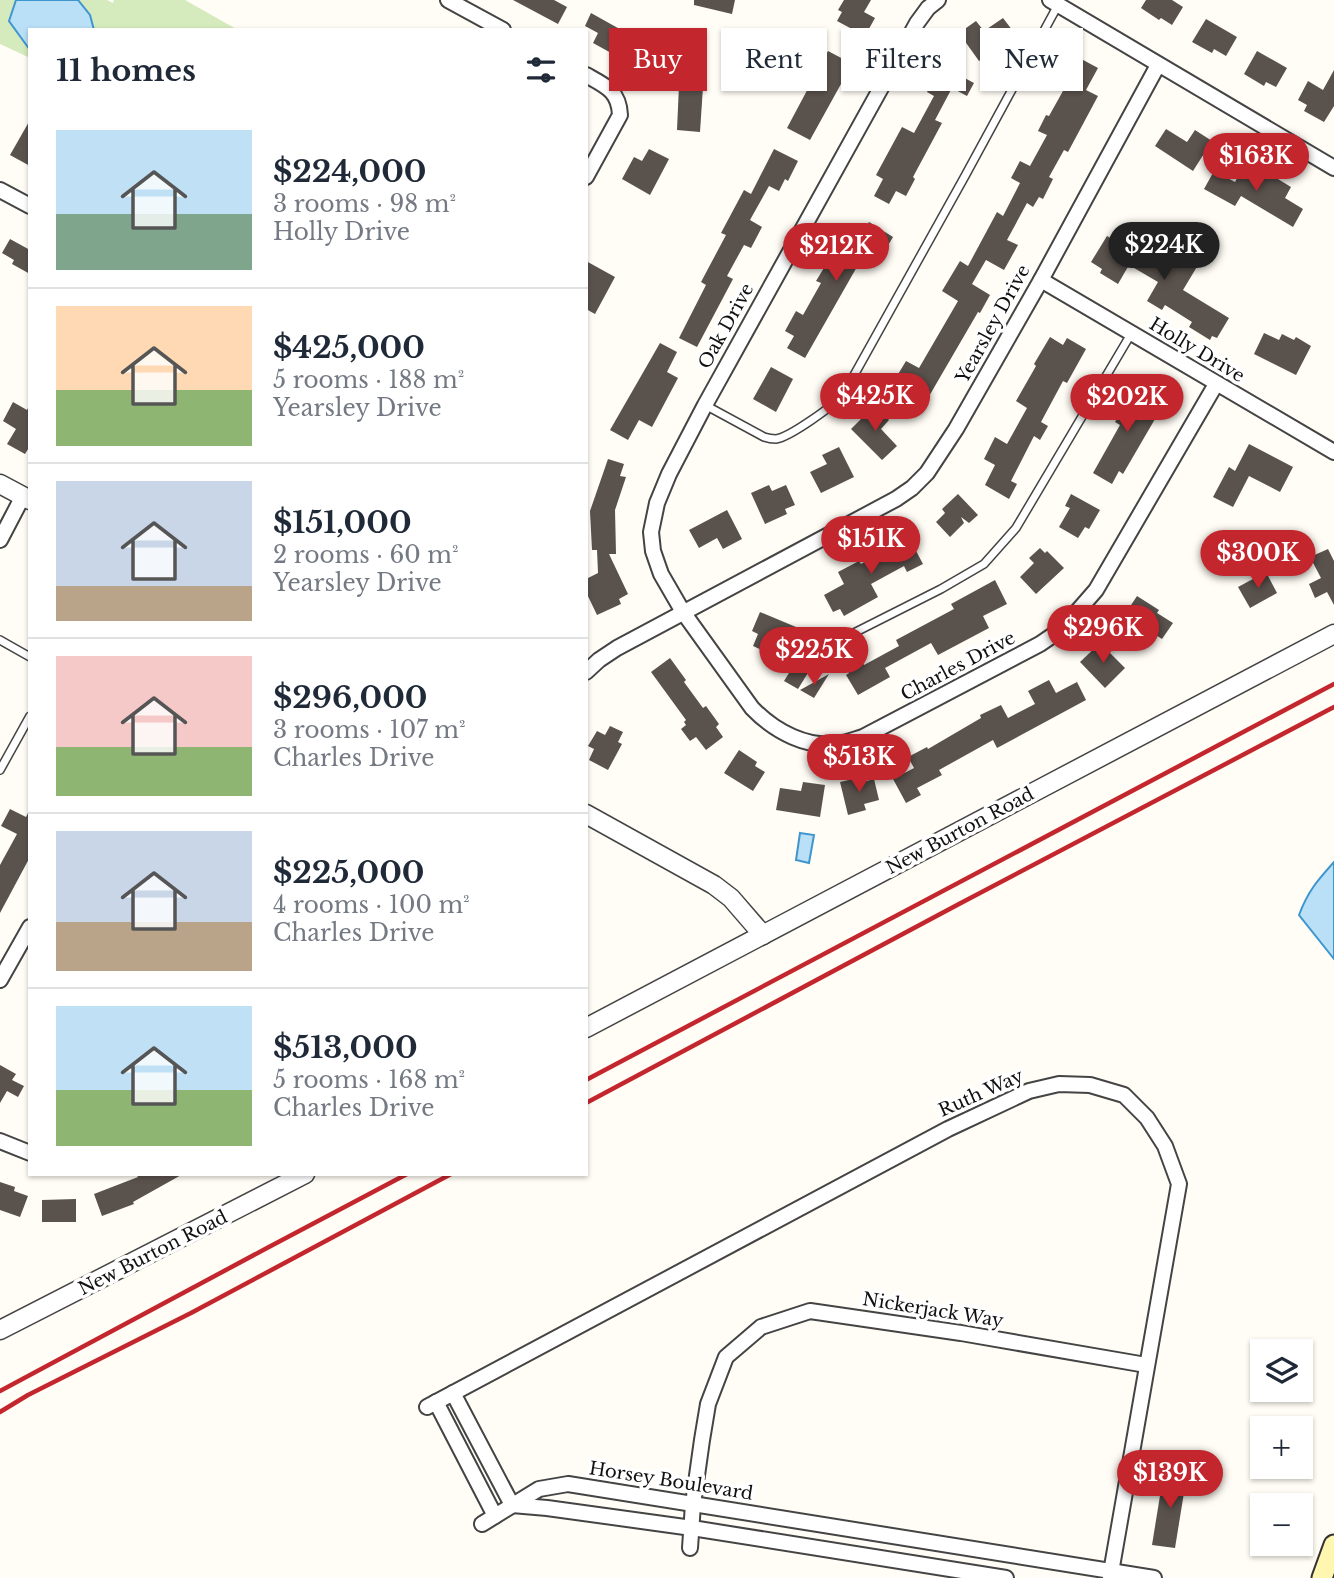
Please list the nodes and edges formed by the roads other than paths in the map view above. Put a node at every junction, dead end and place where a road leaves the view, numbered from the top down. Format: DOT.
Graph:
graph roads {
  1 [pos="448,0"];
  2 [pos="938,0"];
  3 [pos="1054,2"];
  4 [pos="499,28"];
  5 [pos="1158,65"];
  6 [pos="588,76"];
  7 [pos="1334,168"];
  8 [pos="588,173"];
  9 [pos="0,190"];
  10 [pos="28,205"];
  11 [pos="1041,280"];
  12 [pos="1131,334"];
  13 [pos="1216,384"];
  14 [pos="705,405"];
  15 [pos="1334,452"];
  16 [pos="0,484"];
  17 [pos="26,498"];
  18 [pos="0,540"];
  19 [pos="683,612"];
  20 [pos="1334,634"];
  21 [pos="0,640"];
  22 [pos="836,642"];
  23 [pos="28,656"];
  24 [pos="588,670"];
  25 [pos="28,720"];
  26 [pos="0,770"];
  27 [pos="588,815"];
  28 [pos="28,931"];
  29 [pos="763,936"];
  30 [pos="0,980"];
  31 [pos="588,1027"];
  32 [pos="0,1141"];
  33 [pos="28,1152"];
  34 [pos="301,1176"];
  35 [pos="2,1326"];
  36 [pos="1146,1365"];
  37 [pos="453,1393"];
  38 [pos="693,1504"];
  39 [pos="512,1505"];
  40 [pos="489,1520"];
  41 [pos="692,1528"];
  42 [pos="1334,1545"];
  43 [pos="690,1548"];
  44 [pos="1111,1575"];
  45 [pos="1006,1578"];
  46 [pos="1154,1578"];
  47 [pos="1322,1578"];
  1 -- 4 [label="street"];
  2 -- 14 [label="street, Oak Drive"];
  3 -- 5 [label="street"];
  3 -- 14 [label="lane"];
  5 -- 7 [label="street"];
  5 -- 11 [label="street, Yearsley Drive"];
  6 -- 8 [label="street"];
  9 -- 10 [label="street"];
  11 -- 12 [label="street, Holly Drive"];
  11 -- 19 [label="street, Yearsley Drive"];
  12 -- 13 [label="street, Holly Drive"];
  12 -- 22 [label="lane"];
  13 -- 15 [label="street, Holly Drive"];
  13 -- 19 [label="street, Charles Drive"];
  14 -- 19 [label="street, Oak Drive"];
  16 -- 17 [label="street"];
  17 -- 18 [label="street"];
  19 -- 24 [label="street, Yearsley Drive"];
  20 -- 29 [label="street, New Burton Road"];
  21 -- 23 [label="lane"];
  25 -- 26 [label="lane"];
  27 -- 29 [label="street"];
  28 -- 30 [label="street"];
  29 -- 31 [label="street, New Burton Road"];
  32 -- 33 [label="street"];
  34 -- 35 [label="street, New Burton Road"];
  36 -- 37 [label="street, Ruth Way"];
  36 -- 38 [label="street, Nickerjack Way"];
  36 -- 44 [label="street, Ruth Way"];
  37 -- 39 [label="street"];
  37 -- 40 [label="street, Ruth Way"];
  38 -- 39 [label="street, Horsey Boulevard"];
  38 -- 41 [label="street"];
  38 -- 44 [label="street, Horsey Boulevard"];
  39 -- 40 [label="street, Horsey Boulevard"];
  39 -- 41 [label="street"];
  41 -- 43 [label="street"];
  41 -- 45 [label="street"];
  42 -- 47 [label="main road"];
  44 -- 46 [label="street, Horsey Boulevard"];
}
